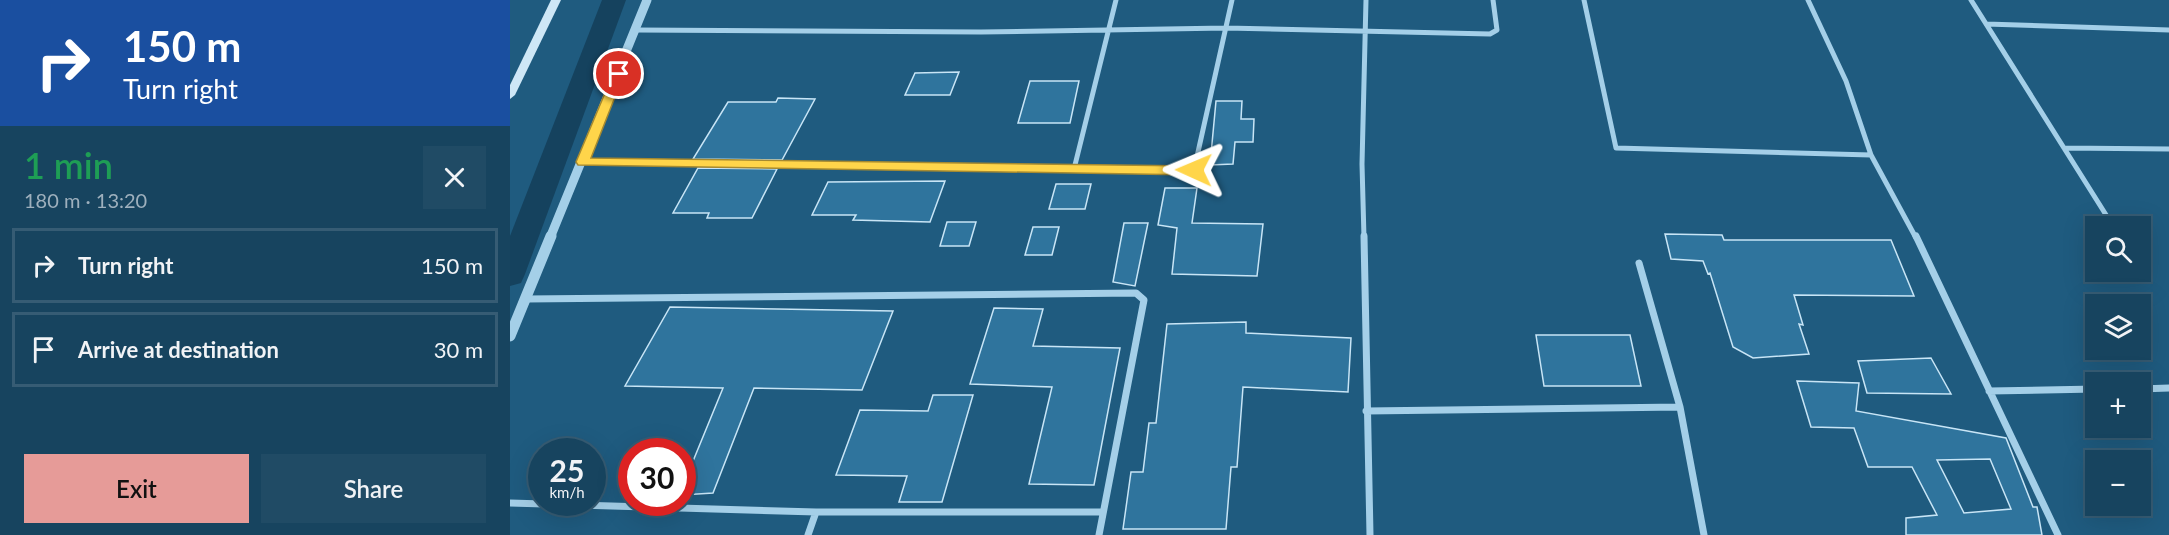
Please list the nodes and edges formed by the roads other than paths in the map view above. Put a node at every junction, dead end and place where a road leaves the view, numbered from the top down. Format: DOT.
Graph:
graph roads {
  1 [pos="556,0"];
  2 [pos="647,0"];
  3 [pos="1116,0"];
  4 [pos="1232,0"];
  5 [pos="1366,0"];
  6 [pos="1493,0"];
  7 [pos="1584,0"];
  8 [pos="1808,0"];
  9 [pos="1971,0"];
  10 [pos="1986,24"];
  11 [pos="1226,28"];
  12 [pos="637,30"];
  13 [pos="1109,30"];
  14 [pos="2169,30"];
  15 [pos="1365,31"];
  16 [pos="510,95"];
  17 [pos="2064,148"];
  18 [pos="2169,148"];
  19 [pos="1870,155"];
  20 [pos="583,162"];
  21 [pos="1074,169"];
  22 [pos="2107,216"];
  23 [pos="1639,263"];
  24 [pos="526,300"];
  25 [pos="510,336"];
  26 [pos="2151,388"];
  27 [pos="2169,388"];
  28 [pos="2085,389"];
  29 [pos="1989,391"];
  30 [pos="1680,406"];
  31 [pos="1366,411"];
  32 [pos="510,503"];
  33 [pos="816,512"];
  34 [pos="1103,512"];
  35 [pos="808,535"];
  36 [pos="1099,535"];
  37 [pos="1370,535"];
  38 [pos="1704,535"];
  39 [pos="2058,535"];
  1 -- 16 [label="main road"];
  2 -- 12 [label="street"];
  3 -- 13 [label="street"];
  4 -- 11 [label="street"];
  5 -- 15 [label="street"];
  6 -- 15 [label="street"];
  7 -- 19 [label="street"];
  8 -- 19 [label="street"];
  9 -- 10 [label="street"];
  10 -- 14 [label="street"];
  10 -- 17 [label="street"];
  11 -- 13 [label="street"];
  11 -- 15 [label="street"];
  11 -- 21 [label="street"];
  12 -- 13 [label="street"];
  12 -- 20 [label="street"];
  13 -- 21 [label="street"];
  15 -- 31 [label="street"];
  17 -- 18 [label="street"];
  17 -- 22 [label="street"];
  19 -- 29 [label="street"];
  20 -- 21 [label="street"];
  20 -- 24 [label="street"];
  23 -- 30 [label="street"];
  24 -- 25 [label="street"];
  24 -- 34 [label="street"];
  26 -- 27 [label="street"];
  28 -- 29 [label="street"];
  29 -- 39 [label="street"];
  30 -- 31 [label="street"];
  30 -- 38 [label="street"];
  31 -- 37 [label="street"];
  32 -- 33 [label="street"];
  33 -- 34 [label="street"];
  33 -- 35 [label="street"];
  34 -- 36 [label="street"];
}
